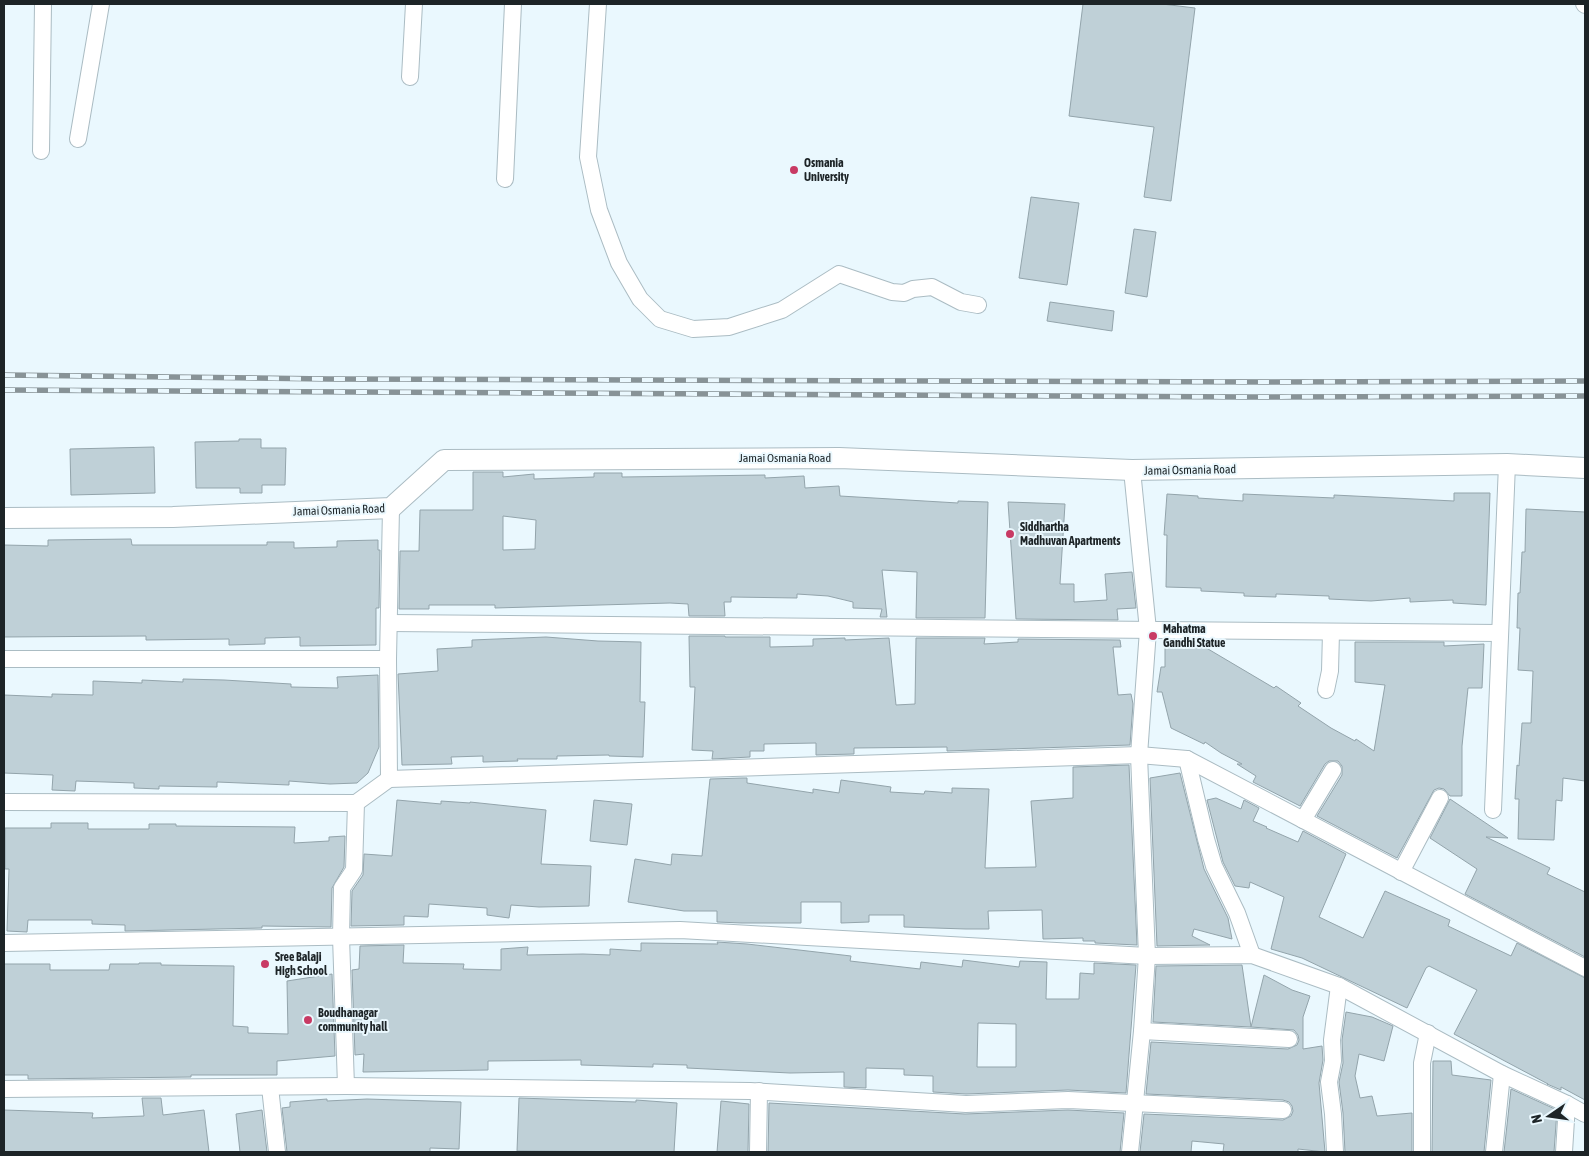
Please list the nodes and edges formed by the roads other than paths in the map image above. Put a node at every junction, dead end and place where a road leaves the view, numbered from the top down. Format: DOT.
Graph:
graph roads {
  1 [pos="43,4"];
  2 [pos="100,4"];
  3 [pos="414,4"];
  4 [pos="513,4"];
  5 [pos="598,4"];
  6 [pos="410,78"];
  7 [pos="78,139"];
  8 [pos="41,151"];
  9 [pos="505,179"];
  10 [pos="978,305"];
  11 [pos="1506,464"];
  12 [pos="1585,468"];
  13 [pos="1132,470"];
  14 [pos="391,508"];
  15 [pos="4,518"];
  16 [pos="389,623"];
  17 [pos="1148,630"];
  18 [pos="1331,632"];
  19 [pos="1499,634"];
  20 [pos="4,659"];
  21 [pos="388,659"];
  22 [pos="1326,690"];
  23 [pos="1139,755"];
  24 [pos="1187,759"];
  25 [pos="1333,770"];
  26 [pos="389,779"];
  27 [pos="1440,798"];
  28 [pos="4,802"];
  29 [pos="356,803"];
  30 [pos="1494,810"];
  31 [pos="1303,820"];
  32 [pos="1401,872"];
  33 [pos="341,938"];
  34 [pos="4,943"];
  35 [pos="1252,954"];
  36 [pos="1147,956"];
  37 [pos="1585,968"];
  38 [pos="1339,986"];
  39 [pos="1142,1031"];
  40 [pos="1428,1033"];
  41 [pos="1289,1039"];
  42 [pos="1502,1074"];
  43 [pos="346,1086"];
  44 [pos="270,1087"];
  45 [pos="4,1089"];
  46 [pos="760,1091"];
  47 [pos="1136,1104"];
  48 [pos="1567,1104"];
  49 [pos="1283,1110"];
  50 [pos="1585,1114"];
  51 [pos="277,1152"];
  52 [pos="758,1152"];
  53 [pos="1130,1152"];
  54 [pos="1336,1152"];
  55 [pos="1422,1152"];
  56 [pos="1494,1152"];
  57 [pos="1564,1152"];
  1 -- 8 [label="street"];
  2 -- 7 [label="street"];
  3 -- 6 [label="street"];
  4 -- 9 [label="street"];
  5 -- 10 [label="street"];
  11 -- 12 [label="street, Jamai Osmania Road"];
  11 -- 13 [label="street, Jamai Osmania Road"];
  11 -- 19 [label="street"];
  13 -- 14 [label="street, Jamai Osmania Road"];
  13 -- 17 [label="street"];
  14 -- 15 [label="street, Jamai Osmania Road"];
  14 -- 16 [label="street"];
  16 -- 17 [label="street"];
  16 -- 21 [label="street"];
  17 -- 18 [label="street"];
  17 -- 23 [label="street"];
  18 -- 19 [label="street"];
  18 -- 22 [label="street"];
  19 -- 30 [label="street"];
  20 -- 21 [label="street"];
  21 -- 26 [label="street"];
  23 -- 24 [label="street"];
  23 -- 26 [label="street"];
  23 -- 36 [label="street"];
  24 -- 31 [label="street"];
  24 -- 35 [label="street"];
  25 -- 31 [label="street"];
  26 -- 29 [label="street"];
  27 -- 32 [label="street"];
  28 -- 29 [label="street"];
  29 -- 33 [label="street"];
  31 -- 32 [label="street"];
  32 -- 37 [label="street"];
  33 -- 34 [label="street"];
  33 -- 36 [label="street"];
  33 -- 43 [label="street"];
  35 -- 36 [label="street"];
  35 -- 38 [label="street"];
  36 -- 39 [label="street"];
  38 -- 40 [label="street"];
  38 -- 54 [label="street"];
  39 -- 41 [label="street"];
  39 -- 47 [label="street"];
  40 -- 42 [label="street"];
  40 -- 55 [label="street"];
  42 -- 48 [label="street"];
  42 -- 56 [label="street"];
  43 -- 44 [label="street"];
  43 -- 46 [label="street"];
  44 -- 45 [label="street"];
  44 -- 51 [label="street"];
  46 -- 47 [label="street"];
  46 -- 52 [label="street"];
  47 -- 49 [label="street"];
  47 -- 53 [label="street"];
  48 -- 50 [label="street"];
  48 -- 57 [label="street"];
}
